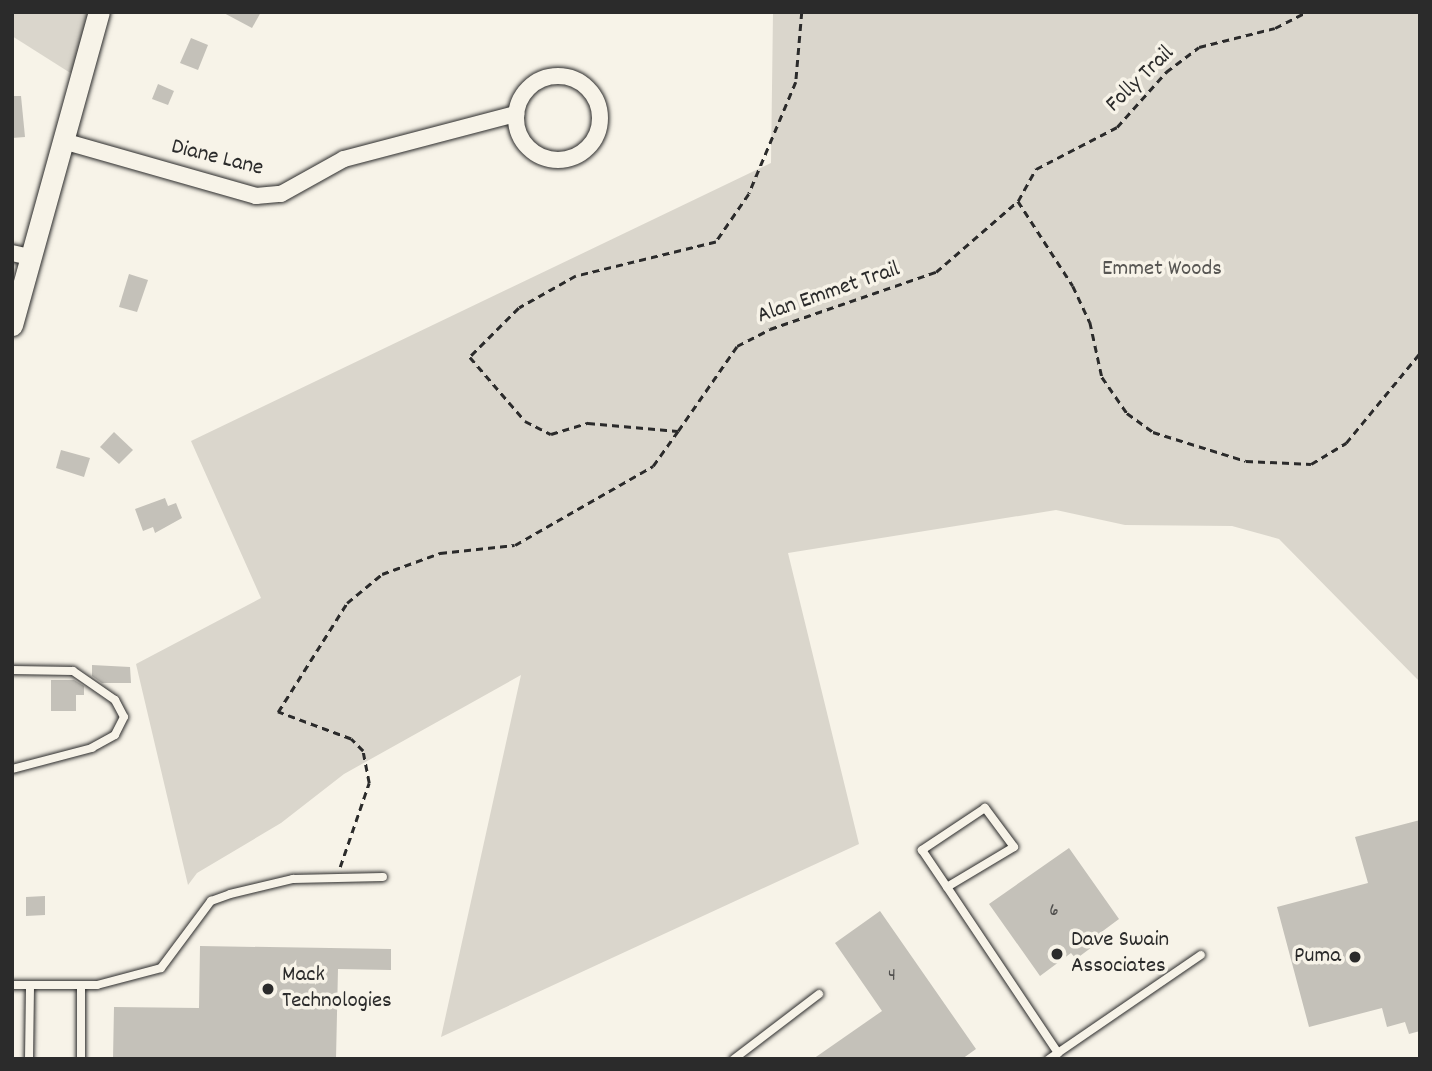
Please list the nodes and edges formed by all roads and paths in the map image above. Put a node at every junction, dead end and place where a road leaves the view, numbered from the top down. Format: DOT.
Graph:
graph roads {
  1 [pos="99,12"];
  2 [pos="802,12"];
  3 [pos="996,12"];
  4 [pos="1002,12"];
  5 [pos="1307,12"];
  6 [pos="516,114"];
  7 [pos="63,141"];
  8 [pos="1018,201"];
  9 [pos="21,255"];
  10 [pos="12,325"];
  11 [pos="1420,353"];
  12 [pos="678,431"];
  13 [pos="12,670"];
  14 [pos="12,769"];
  15 [pos="383,877"];
  16 [pos="338,878"];
  17 [pos="947,887"];
  18 [pos="1201,955"];
  19 [pos="12,985"];
  20 [pos="30,985"];
  21 [pos="81,985"];
  22 [pos="819,995"];
  23 [pos="1058,1053"];
  24 [pos="29,1059"];
  25 [pos="81,1059"];
  26 [pos="734,1059"];
  27 [pos="1049,1059"];
  1 -- 7 [label="main road"];
  2 -- 12 [label="path"];
  3 -- 4 [label="path"];
  5 -- 8 [label="path, Folly Trail"];
  6 -- 6 [label="street"];
  6 -- 7 [label="street, Diane Lane"];
  7 -- 9 [label="main road"];
  8 -- 11 [label="path"];
  8 -- 12 [label="path, Alan Emmet Trail"];
  9 -- 10 [label="main road"];
  12 -- 16 [label="path, Alan Emmet Trail"];
  13 -- 14 [label="lane"];
  15 -- 16 [label="lane"];
  16 -- 21 [label="lane"];
  17 -- 17 [label="lane"];
  17 -- 23 [label="lane"];
  18 -- 23 [label="lane"];
  19 -- 20 [label="lane"];
  20 -- 21 [label="lane"];
  20 -- 24 [label="lane"];
  21 -- 25 [label="lane"];
  22 -- 26 [label="lane"];
  23 -- 27 [label="lane"];
}
